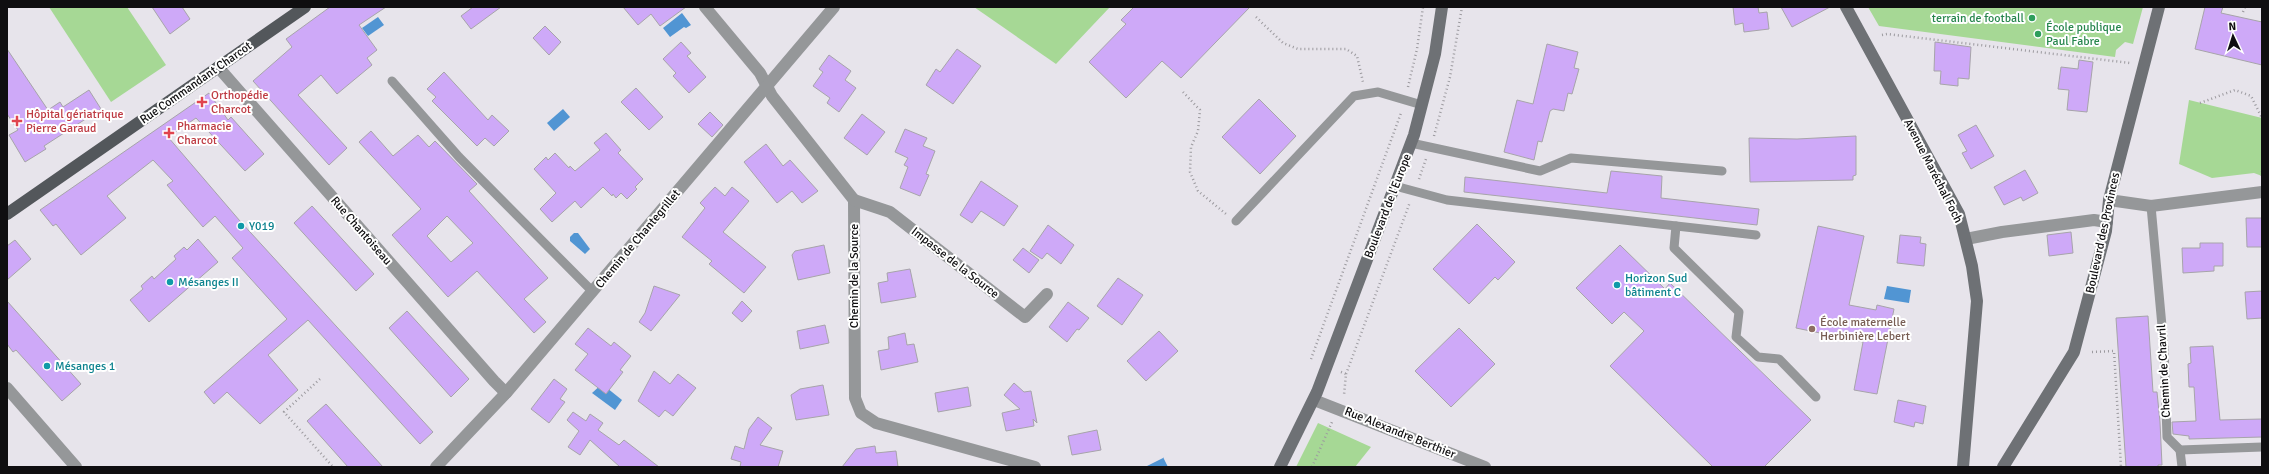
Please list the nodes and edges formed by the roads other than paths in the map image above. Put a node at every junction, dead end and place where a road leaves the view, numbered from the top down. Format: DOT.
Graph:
graph roads {
  1 [pos="705,7"];
  2 [pos="834,7"];
  3 [pos="1442,7"];
  4 [pos="1846,7"];
  5 [pos="2159,7"];
  6 [pos="302,8"];
  7 [pos="218,67"];
  8 [pos="392,81"];
  9 [pos="767,86"];
  10 [pos="1422,104"];
  11 [pos="1411,144"];
  12 [pos="1722,171"];
  13 [pos="1395,186"];
  14 [pos="2262,192"];
  15 [pos="854,200"];
  16 [pos="2109,200"];
  17 [pos="2152,206"];
  18 [pos="7,214"];
  19 [pos="1236,221"];
  20 [pos="2107,222"];
  21 [pos="1676,226"];
  22 [pos="1756,235"];
  23 [pos="1966,239"];
  24 [pos="593,292"];
  25 [pos="1047,294"];
  26 [pos="7,388"];
  27 [pos="506,393"];
  28 [pos="1816,397"];
  29 [pos="1314,400"];
  30 [pos="2262,448"];
  31 [pos="2180,450"];
  32 [pos="76,467"];
  33 [pos="436,467"];
  34 [pos="1035,467"];
  35 [pos="1280,467"];
  36 [pos="1485,467"];
  37 [pos="1962,467"];
  38 [pos="2003,467"];
  39 [pos="2182,467"];
  1 -- 9 [label="street"];
  2 -- 9 [label="street, Chemin de Chantegrillet"];
  3 -- 10 [label="main road, Boulevard de l'Europe"];
  4 -- 23 [label="main road, Avenue Maréchal Foch"];
  5 -- 16 [label="main road, Boulevard des Provinces"];
  6 -- 7 [label="main road, Rue Commandant Charcot"];
  7 -- 18 [label="main road, Rue Commandant Charcot"];
  7 -- 27 [label="street, Rue Chantoiseau"];
  8 -- 24 [label="lane"];
  9 -- 15 [label="street"];
  9 -- 24 [label="street, Chemin de Chantegrillet"];
  10 -- 11 [label="main road, Boulevard de l'Europe"];
  10 -- 19 [label="lane"];
  11 -- 12 [label="lane"];
  11 -- 13 [label="main road, Boulevard de l'Europe"];
  13 -- 21 [label="lane"];
  13 -- 29 [label="main road, Boulevard de l'Europe"];
  14 -- 17 [label="street"];
  15 -- 25 [label="street, Impasse de la Source"];
  15 -- 34 [label="street, Chemin de la Source"];
  16 -- 17 [label="street"];
  16 -- 20 [label="main road, Boulevard des Provinces"];
  17 -- 31 [label="lane, Chemin de Chavril"];
  20 -- 23 [label="street"];
  20 -- 38 [label="main road, Boulevard des Provinces"];
  21 -- 22 [label="lane"];
  21 -- 28 [label="lane"];
  23 -- 37 [label="main road, Avenue Maréchal Foch"];
  24 -- 27 [label="street, Chemin de Chantegrillet"];
  26 -- 32 [label="street"];
  27 -- 33 [label="street, Chemin de Chantegrillet"];
  29 -- 35 [label="main road, Boulevard de l'Europe"];
  29 -- 36 [label="street, Rue Alexandre Berthier"];
  30 -- 31 [label="lane"];
  31 -- 39 [label="lane"];
}
